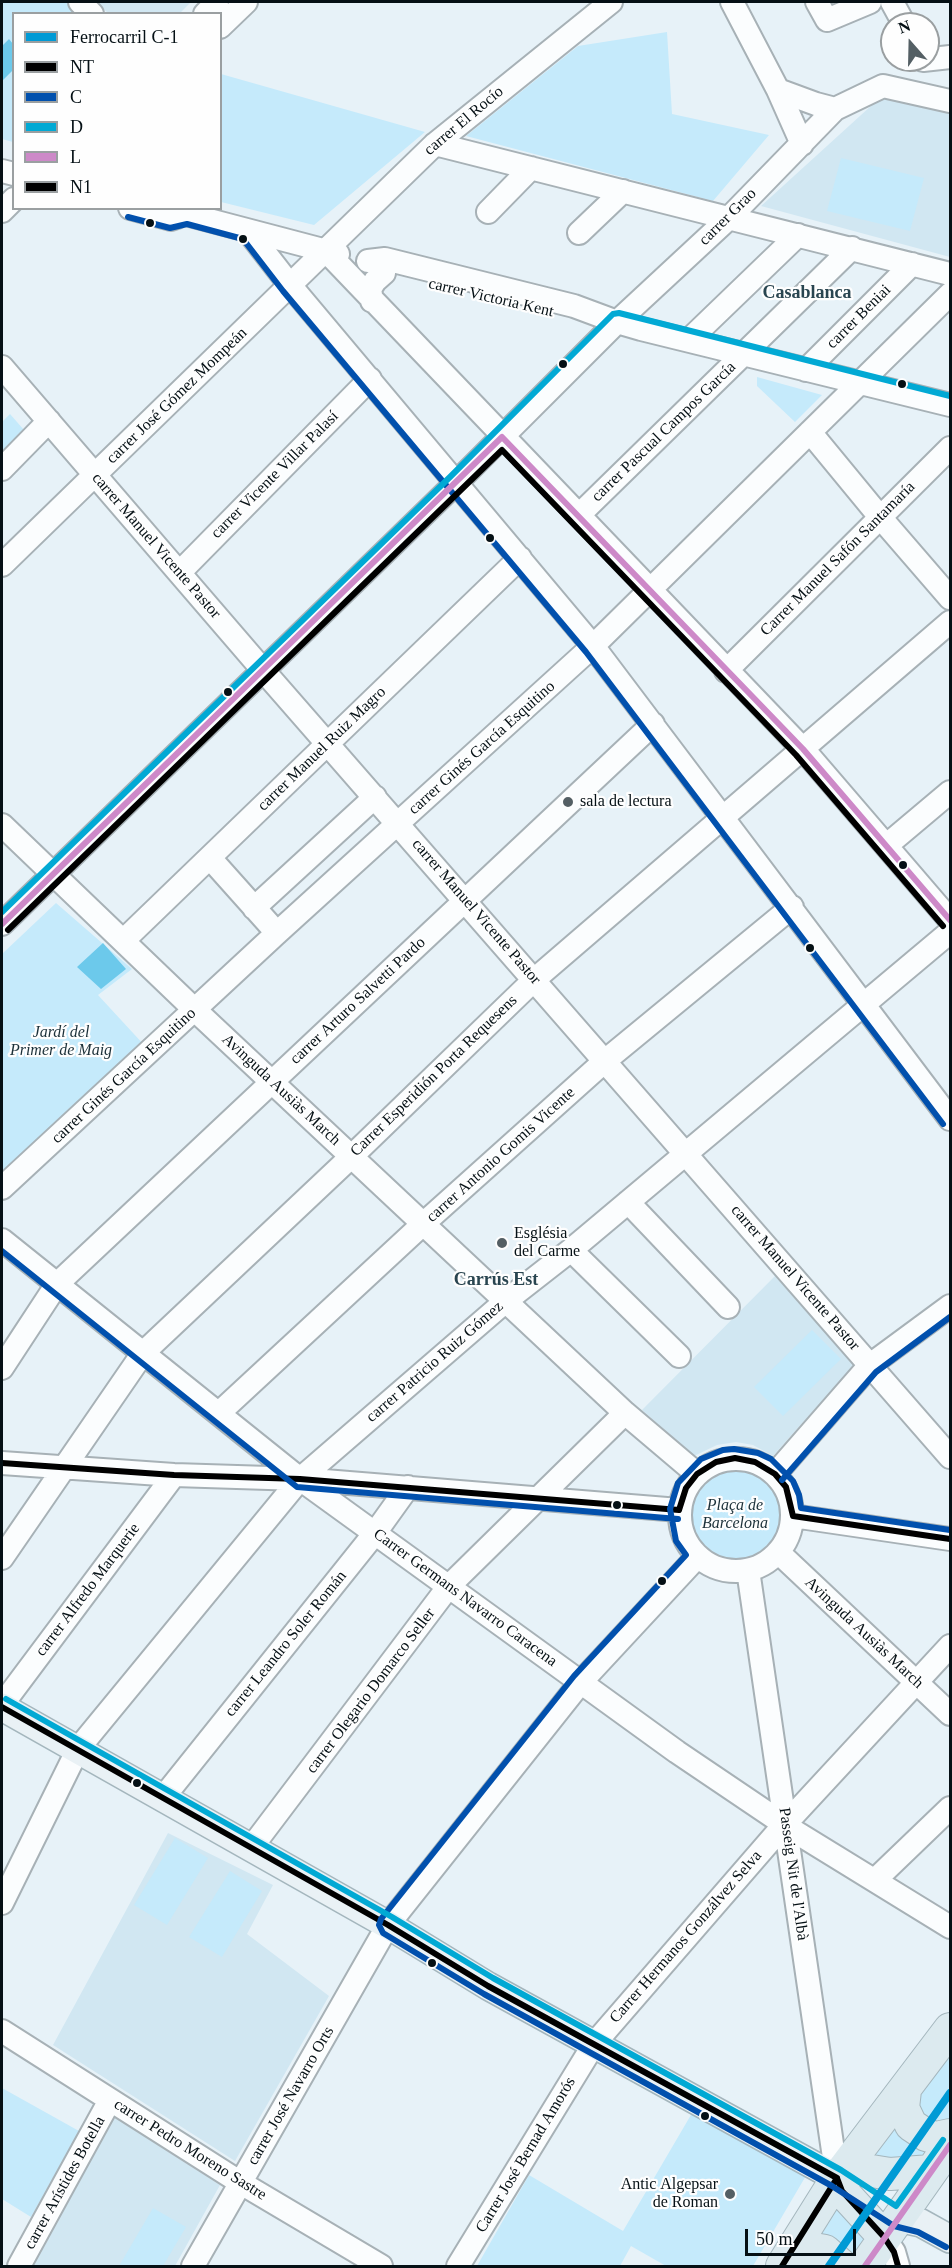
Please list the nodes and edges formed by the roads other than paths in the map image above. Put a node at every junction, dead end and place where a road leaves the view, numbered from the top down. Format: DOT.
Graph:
graph roads {
  1 [pos="246,2"];
  2 [pos="611,2"];
  3 [pos="732,2"];
  4 [pos="870,2"];
  5 [pos="822,11"];
  6 [pos="222,25"];
  7 [pos="778,90"];
  8 [pos="951,101"];
  9 [pos="835,109"];
  10 [pos="435,144"];
  11 [pos="802,144"];
  12 [pos="531,168"];
  13 [pos="623,191"];
  14 [pos="137,210"];
  15 [pos="183,212"];
  16 [pos="488,212"];
  17 [pos="729,218"];
  18 [pos="248,231"];
  19 [pos="579,233"];
  20 [pos="798,235"];
  21 [pos="852,248"];
  22 [pos="326,251"];
  23 [pos="912,264"];
  24 [pos="376,267"];
  25 [pos="951,274"];
  26 [pos="290,285"];
  27 [pos="951,294"];
  28 [pos="372,301"];
  29 [pos="617,322"];
  30 [pos="688,340"];
  31 [pos="743,354"];
  32 [pos="2,367"];
  33 [pos="806,370"];
  34 [pos="370,379"];
  35 [pos="860,383"];
  36 [pos="946,398"];
  37 [pos="49,421"];
  38 [pos="810,432"];
  39 [pos="502,437"];
  40 [pos="951,448"];
  41 [pos="2,469"];
  42 [pos="95,475"];
  43 [pos="456,483"];
  44 [pos="579,515"];
  45 [pos="880,517"];
  46 [pos="520,558"];
  47 [pos="2,565"];
  48 [pos="180,572"];
  49 [pos="650,590"];
  50 [pos="951,598"];
  51 [pos="951,622"];
  52 [pos="593,646"];
  53 [pos="262,669"];
  54 [pos="726,671"];
  55 [pos="653,724"];
  56 [pos="328,743"];
  57 [pos="803,749"];
  58 [pos="951,792"];
  59 [pos="375,797"];
  60 [pos="723,818"];
  61 [pos="398,824"];
  62 [pos="2,825"];
  63 [pos="887,845"];
  64 [pos="210,858"];
  65 [pos="54,873"];
  66 [pos="466,900"];
  67 [pos="792,907"];
  68 [pos="254,908"];
  69 [pos="951,920"];
  70 [pos="2,924"];
  71 [pos="951,932"];
  72 [pos="277,933"];
  73 [pos="124,940"];
  74 [pos="534,979"];
  75 [pos="864,1004"];
  76 [pos="195,1010"];
  77 [pos="606,1060"];
  78 [pos="271,1081"];
  79 [pos="951,1119"];
  80 [pos="686,1154"];
  81 [pos="352,1156"];
  82 [pos="2,1188"];
  83 [pos="628,1202"];
  84 [pos="423,1224"];
  85 [pos="2,1240"];
  86 [pos="571,1250"];
  87 [pos="57,1284"];
  88 [pos="507,1300"];
  89 [pos="951,1306"];
  90 [pos="728,1307"];
  91 [pos="143,1353"];
  92 [pos="680,1356"];
  93 [pos="870,1365"];
  94 [pos="2,1368"];
  95 [pos="219,1413"];
  96 [pos="625,1413"];
  97 [pos="951,1457"];
  98 [pos="7,1460"];
  99 [pos="64,1468"];
  100 [pos="696,1474"];
  101 [pos="775,1474"];
  102 [pos="174,1475"];
  103 [pos="300,1479"];
  104 [pos="408,1487"];
  105 [pos="537,1498"];
  106 [pos="680,1510"];
  107 [pos="793,1516"];
  108 [pos="375,1533"];
  109 [pos="951,1539"];
  110 [pos="778,1552"];
  111 [pos="698,1556"];
  112 [pos="2,1558"];
  113 [pos="748,1570"];
  114 [pos="449,1586"];
  115 [pos="951,1646"];
  116 [pos="581,1682"];
  117 [pos="916,1682"];
  118 [pos="2,1706"];
  119 [pos="951,1714"];
  120 [pos="78,1749"];
  121 [pos="162,1799"];
  122 [pos="951,1808"];
  123 [pos="784,1825"];
  124 [pos="251,1848"];
  125 [pos="875,1881"];
  126 [pos="5,1889"];
  127 [pos="388,1925"];
  128 [pos="951,1927"];
  129 [pos="951,2029"];
  130 [pos="2,2031"];
  131 [pos="594,2044"];
  132 [pos="905,2090"];
  133 [pos="110,2100"];
  134 [pos="951,2135"];
  135 [pos="951,2145"];
  136 [pos="941,2170"];
  137 [pos="837,2178"];
  138 [pos="241,2183"];
  139 [pos="891,2228"];
  140 [pos="951,2239"];
  141 [pos="787,2258"];
  142 [pos="19,2266"];
  143 [pos="193,2266"];
  144 [pos="381,2266"];
  145 [pos="458,2266"];
  146 [pos="843,2266"];
  147 [pos="865,2266"];
  148 [pos="898,2266"];
  1 -- 6 [label="street"];
  2 -- 10 [label="street, carrer El Rocío"];
  3 -- 7 [label="street"];
  4 -- 5 [label="street"];
  7 -- 9 [label="street"];
  7 -- 11 [label="street"];
  8 -- 9 [label="street"];
  9 -- 11 [label="street, carrer Grao"];
  10 -- 12 [label="street"];
  10 -- 22 [label="street, carrer El Rocío"];
  11 -- 17 [label="street, carrer Grao"];
  12 -- 13 [label="street"];
  12 -- 16 [label="street"];
  13 -- 17 [label="street"];
  13 -- 19 [label="street"];
  14 -- 15 [label="street"];
  15 -- 18 [label="street, carrer Victoria Kent"];
  17 -- 20 [label="street"];
  17 -- 29 [label="street, carrer Grao"];
  18 -- 22 [label="street, carrer Victoria Kent"];
  18 -- 26 [label="street"];
  20 -- 21 [label="street"];
  20 -- 30 [label="street"];
  21 -- 23 [label="street"];
  21 -- 31 [label="street, carrer Pascual Campos García"];
  22 -- 24 [label="street, carrer Victoria Kent"];
  22 -- 26 [label="street, carrer José Gómez Mompeán"];
  22 -- 28 [label="street"];
  23 -- 25 [label="street"];
  23 -- 33 [label="street, carrer Beniai"];
  24 -- 28 [label="street"];
  24 -- 29 [label="street, carrer Victoria Kent"];
  26 -- 34 [label="street"];
  26 -- 42 [label="street, carrer José Gómez Mompeán"];
  27 -- 35 [label="street, carrer Ginés García Esquitino"];
  28 -- 39 [label="street"];
  29 -- 30 [label="street, carrer Victoria Kent"];
  29 -- 39 [label="street, carrer Grao"];
  30 -- 31 [label="street, carrer Victoria Kent"];
  31 -- 33 [label="street, carrer Victoria Kent"];
  31 -- 44 [label="street, carrer Pascual Campos García"];
  32 -- 37 [label="street, carrer Manuel Vicente Pastor"];
  33 -- 35 [label="street, carrer Victoria Kent"];
  34 -- 43 [label="street"];
  34 -- 48 [label="street, carrer Vicente Villar Palasí"];
  35 -- 36 [label="street, carrer Victoria Kent"];
  35 -- 38 [label="street, carrer Ginés García Esquitino"];
  37 -- 41 [label="street"];
  37 -- 42 [label="street, carrer Manuel Vicente Pastor"];
  38 -- 45 [label="street"];
  38 -- 49 [label="street, carrer Ginés García Esquitino"];
  39 -- 43 [label="street, carrer Grao"];
  39 -- 44 [label="street"];
  40 -- 45 [label="street, Carrer Manuel Safón Santamaría"];
  42 -- 47 [label="street, carrer José Gómez Mompeán"];
  42 -- 48 [label="street, carrer Manuel Vicente Pastor"];
  43 -- 46 [label="street"];
  43 -- 53 [label="street, carrer Grao"];
  44 -- 49 [label="street"];
  45 -- 50 [label="street"];
  45 -- 54 [label="street, Carrer Manuel Safón Santamaría"];
  46 -- 52 [label="street"];
  46 -- 56 [label="street, carrer Manuel Ruiz Magro"];
  48 -- 53 [label="street, carrer Manuel Vicente Pastor"];
  49 -- 52 [label="street, carrer Ginés García Esquitino"];
  49 -- 54 [label="street"];
  51 -- 57 [label="street, Carrer Esperidión Porta Requesens"];
  52 -- 55 [label="street"];
  52 -- 61 [label="street, carrer Ginés García Esquitino"];
  53 -- 56 [label="street, carrer Manuel Vicente Pastor"];
  53 -- 65 [label="street, carrer Grao"];
  54 -- 57 [label="street"];
  55 -- 60 [label="street"];
  55 -- 66 [label="street, carrer Arturo Salvetti Pardo"];
  56 -- 59 [label="street, carrer Manuel Vicente Pastor"];
  56 -- 64 [label="street, carrer Manuel Ruiz Magro"];
  57 -- 60 [label="street, Carrer Esperidión Porta Requesens"];
  57 -- 63 [label="street"];
  58 -- 63 [label="street"];
  59 -- 61 [label="street, carrer Manuel Vicente Pastor"];
  59 -- 68 [label="street"];
  60 -- 67 [label="street"];
  60 -- 74 [label="street, Carrer Esperidión Porta Requesens"];
  61 -- 66 [label="street, carrer Manuel Vicente Pastor"];
  61 -- 72 [label="street, carrer Ginés García Esquitino"];
  62 -- 65 [label="street, Avinguda Ausiàs March"];
  63 -- 69 [label="street"];
  64 -- 68 [label="street"];
  64 -- 73 [label="street, carrer Manuel Ruiz Magro"];
  65 -- 70 [label="street, carrer Grao"];
  65 -- 73 [label="street, Avinguda Ausiàs March"];
  66 -- 74 [label="street, carrer Manuel Vicente Pastor"];
  66 -- 78 [label="street, carrer Arturo Salvetti Pardo"];
  67 -- 75 [label="street"];
  67 -- 77 [label="street, carrer Antonio Gomis Vicente"];
  68 -- 72 [label="street"];
  71 -- 75 [label="street, carrer Patricio Ruiz Gómez"];
  72 -- 76 [label="street, carrer Ginés García Esquitino"];
  73 -- 76 [label="street, Avinguda Ausiàs March"];
  74 -- 77 [label="street, carrer Manuel Vicente Pastor"];
  74 -- 81 [label="street, Carrer Esperidión Porta Requesens"];
  75 -- 79 [label="street"];
  75 -- 80 [label="street, carrer Patricio Ruiz Gómez"];
  76 -- 78 [label="street, Avinguda Ausiàs March"];
  76 -- 82 [label="street, carrer Ginés García Esquitino"];
  77 -- 80 [label="street, carrer Manuel Vicente Pastor"];
  77 -- 84 [label="street, carrer Antonio Gomis Vicente"];
  78 -- 81 [label="street, Avinguda Ausiàs March"];
  78 -- 87 [label="street, carrer Arturo Salvetti Pardo"];
  80 -- 83 [label="street, carrer Patricio Ruiz Gómez"];
  80 -- 93 [label="street, carrer Manuel Vicente Pastor"];
  81 -- 84 [label="street, Avinguda Ausiàs March"];
  81 -- 91 [label="street, Carrer Esperidión Porta Requesens"];
  83 -- 86 [label="street, carrer Patricio Ruiz Gómez"];
  83 -- 90 [label="street"];
  84 -- 88 [label="street, Avinguda Ausiàs March"];
  84 -- 95 [label="street, carrer Antonio Gomis Vicente"];
  85 -- 87 [label="street, Carrer Germans Navarro Caracena"];
  86 -- 88 [label="street, carrer Patricio Ruiz Gómez"];
  86 -- 92 [label="street"];
  87 -- 91 [label="street, Carrer Germans Navarro Caracena"];
  87 -- 94 [label="street, carrer Arturo Salvetti Pardo"];
  88 -- 96 [label="street, Avinguda Ausiàs March"];
  88 -- 103 [label="street, carrer Patricio Ruiz Gómez"];
  89 -- 93 [label="street"];
  91 -- 95 [label="street, Carrer Germans Navarro Caracena"];
  91 -- 99 [label="street, Carrer Esperidión Porta Requesens"];
  93 -- 97 [label="street, carrer Manuel Vicente Pastor"];
  93 -- 101 [label="street"];
  95 -- 103 [label="street, Carrer Germans Navarro Caracena"];
  96 -- 100 [label="street, Avinguda Ausiàs March"];
  96 -- 105 [label="street, carrer Olegario Domarco Seller"];
  98 -- 99 [label="street"];
  99 -- 102 [label="street"];
  99 -- 112 [label="street, Carrer Esperidión Porta Requesens"];
  100 -- 101 [label="street"];
  100 -- 106 [label="street"];
  101 -- 107 [label="street"];
  102 -- 103 [label="street"];
  102 -- 118 [label="street, carrer Alfredo Marquerie"];
  103 -- 104 [label="street"];
  103 -- 108 [label="street, Carrer Germans Navarro Caracena"];
  103 -- 120 [label="street, carrer Patricio Ruiz Gómez"];
  104 -- 105 [label="street"];
  104 -- 108 [label="street, carrer Leandro Soler Román"];
  105 -- 106 [label="street"];
  105 -- 114 [label="street, carrer Olegario Domarco Seller"];
  106 -- 111 [label="street"];
  107 -- 109 [label="street"];
  107 -- 110 [label="street"];
  108 -- 114 [label="street, Carrer Germans Navarro Caracena"];
  108 -- 121 [label="street, carrer Leandro Soler Román"];
  110 -- 113 [label="street"];
  110 -- 117 [label="street, Avinguda Ausiàs March"];
  111 -- 113 [label="street"];
  111 -- 116 [label="street, carrer José Navarro Orts"];
  113 -- 123 [label="street, Passeig Nit de l'Albà"];
  114 -- 116 [label="street, Carrer Germans Navarro Caracena"];
  114 -- 124 [label="street, carrer Olegario Domarco Seller"];
  115 -- 117 [label="street, Carrer Hermanos Gonzálvez Selva"];
  116 -- 123 [label="street, Carrer Germans Navarro Caracena"];
  116 -- 127 [label="street, carrer José Navarro Orts"];
  117 -- 119 [label="street, Avinguda Ausiàs March"];
  117 -- 123 [label="street, Carrer Hermanos Gonzálvez Selva"];
  118 -- 120 [label="main road"];
  120 -- 121 [label="main road"];
  120 -- 126 [label="street, carrer Patricio Ruiz Gómez"];
  121 -- 124 [label="main road"];
  122 -- 125 [label="street"];
  123 -- 125 [label="street, Carrer Germans Navarro Caracena"];
  123 -- 131 [label="street, Carrer Hermanos Gonzálvez Selva"];
  123 -- 137 [label="street, Passeig Nit de l'Albà"];
  124 -- 127 [label="main road"];
  125 -- 128 [label="street, Carrer Germans Navarro Caracena"];
  127 -- 131 [label="main road"];
  127 -- 138 [label="street, carrer José Navarro Orts"];
  129 -- 132 [label="highway"];
  130 -- 133 [label="street, carrer Pedro Moreno Sastre"];
  131 -- 137 [label="main road"];
  131 -- 145 [label="street, Carrer José Bernad Amorós"];
  132 -- 134 [label="highway"];
  132 -- 137 [label="highway"];
  133 -- 138 [label="street, carrer Pedro Moreno Sastre"];
  133 -- 142 [label="street, carrer Arístides Botella"];
  135 -- 136 [label="highway"];
  136 -- 137 [label="highway"];
  136 -- 139 [label="highway"];
  137 -- 139 [label="highway"];
  137 -- 141 [label="highway"];
  138 -- 143 [label="street, carrer José Navarro Orts"];
  138 -- 144 [label="street, carrer Pedro Moreno Sastre"];
  139 -- 140 [label="main road"];
  139 -- 147 [label="highway"];
  139 -- 148 [label="street"];
  141 -- 146 [label="highway"];
}
